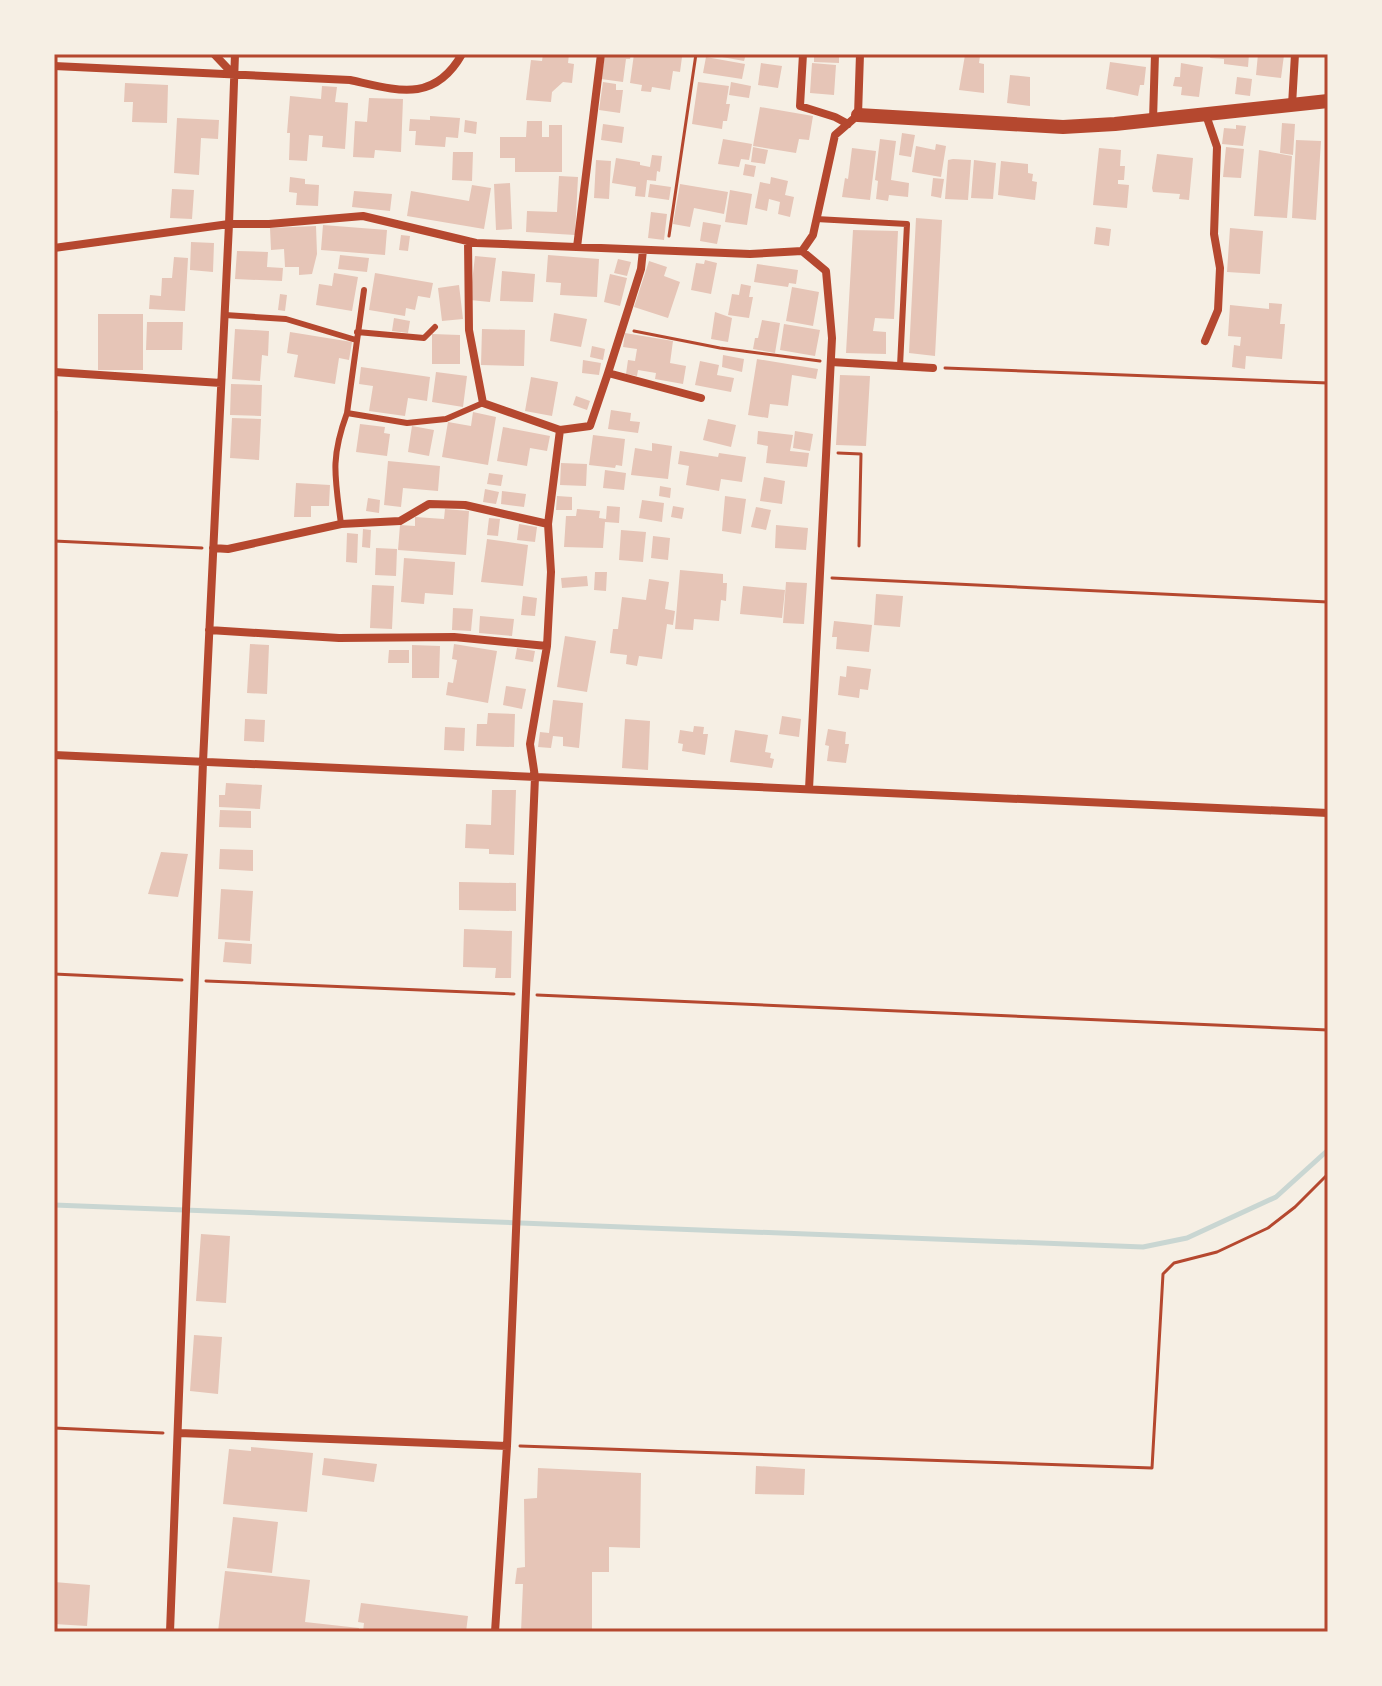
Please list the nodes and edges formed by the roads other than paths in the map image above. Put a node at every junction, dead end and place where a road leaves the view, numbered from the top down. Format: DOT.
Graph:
graph roads {
  1 [pos="214,54"];
  2 [pos="235,54"];
  3 [pos="462,54"];
  4 [pos="601,54"];
  5 [pos="803,54"];
  6 [pos="860,54"];
  7 [pos="1155,54"];
  8 [pos="1295,54"];
  9 [pos="54,66"];
  10 [pos="234,74"];
  11 [pos="1328,101"];
  12 [pos="1292,105"];
  13 [pos="1206,115"];
  14 [pos="853,119"];
  15 [pos="1153,120"];
  16 [pos="816,219"];
  17 [pos="229,224"];
  18 [pos="468,241"];
  19 [pos="577,247"];
  20 [pos="54,248"];
  21 [pos="643,250"];
  22 [pos="802,251"];
  23 [pos="364,290"];
  24 [pos="225,315"];
  25 [pos="435,327"];
  26 [pos="357,336"];
  27 [pos="1205,341"];
  28 [pos="831,362"];
  29 [pos="900,366"];
  30 [pos="933,368"];
  31 [pos="54,372"];
  32 [pos="608,373"];
  33 [pos="221,383"];
  34 [pos="701,398"];
  35 [pos="483,403"];
  36 [pos="347,413"];
  37 [pos="560,430"];
  38 [pos="341,524"];
  39 [pos="548,524"];
  40 [pos="213,548"];
  41 [pos="209,630"];
  42 [pos="547,646"];
  43 [pos="54,755"];
  44 [pos="203,762"];
  45 [pos="535,777"];
  46 [pos="809,789"];
  47 [pos="1328,813"];
  48 [pos="179,1433"];
  49 [pos="507,1446"];
  50 [pos="170,1632"];
  51 [pos="495,1632"];
  1 -- 10 [label="street"];
  2 -- 10 [label="street"];
  3 -- 10 [label="street"];
  4 -- 19 [label="street"];
  5 -- 14 [label="street"];
  6 -- 14 [label="street"];
  7 -- 15 [label="street"];
  8 -- 12 [label="street"];
  9 -- 10 [label="street"];
  10 -- 17 [label="street"];
  11 -- 12 [label="street"];
  12 -- 13 [label="street"];
  13 -- 15 [label="street"];
  13 -- 27 [label="street"];
  14 -- 15 [label="street"];
  14 -- 16 [label="street"];
  16 -- 22 [label="street"];
  16 -- 29 [label="lane"];
  17 -- 18 [label="street"];
  17 -- 20 [label="street"];
  17 -- 24 [label="street"];
  18 -- 19 [label="street"];
  18 -- 35 [label="street"];
  19 -- 21 [label="street"];
  21 -- 22 [label="street"];
  21 -- 32 [label="street"];
  22 -- 28 [label="street"];
  23 -- 26 [label="lane"];
  24 -- 26 [label="lane"];
  24 -- 33 [label="street"];
  25 -- 26 [label="lane"];
  26 -- 36 [label="lane"];
  28 -- 29 [label="street"];
  28 -- 46 [label="street"];
  29 -- 30 [label="street"];
  31 -- 33 [label="street"];
  32 -- 34 [label="street"];
  32 -- 37 [label="street"];
  33 -- 40 [label="street"];
  35 -- 36 [label="lane"];
  35 -- 37 [label="street"];
  36 -- 38 [label="lane"];
  37 -- 39 [label="street"];
  38 -- 39 [label="street"];
  38 -- 40 [label="street"];
  39 -- 42 [label="street"];
  40 -- 41 [label="street"];
  41 -- 42 [label="street"];
  41 -- 44 [label="street"];
  42 -- 45 [label="street"];
  43 -- 44 [label="street"];
  44 -- 45 [label="street"];
  44 -- 48 [label="street"];
  45 -- 46 [label="street"];
  45 -- 49 [label="street"];
  46 -- 47 [label="street"];
  48 -- 49 [label="street"];
  48 -- 50 [label="street"];
  49 -- 51 [label="street"];
}
